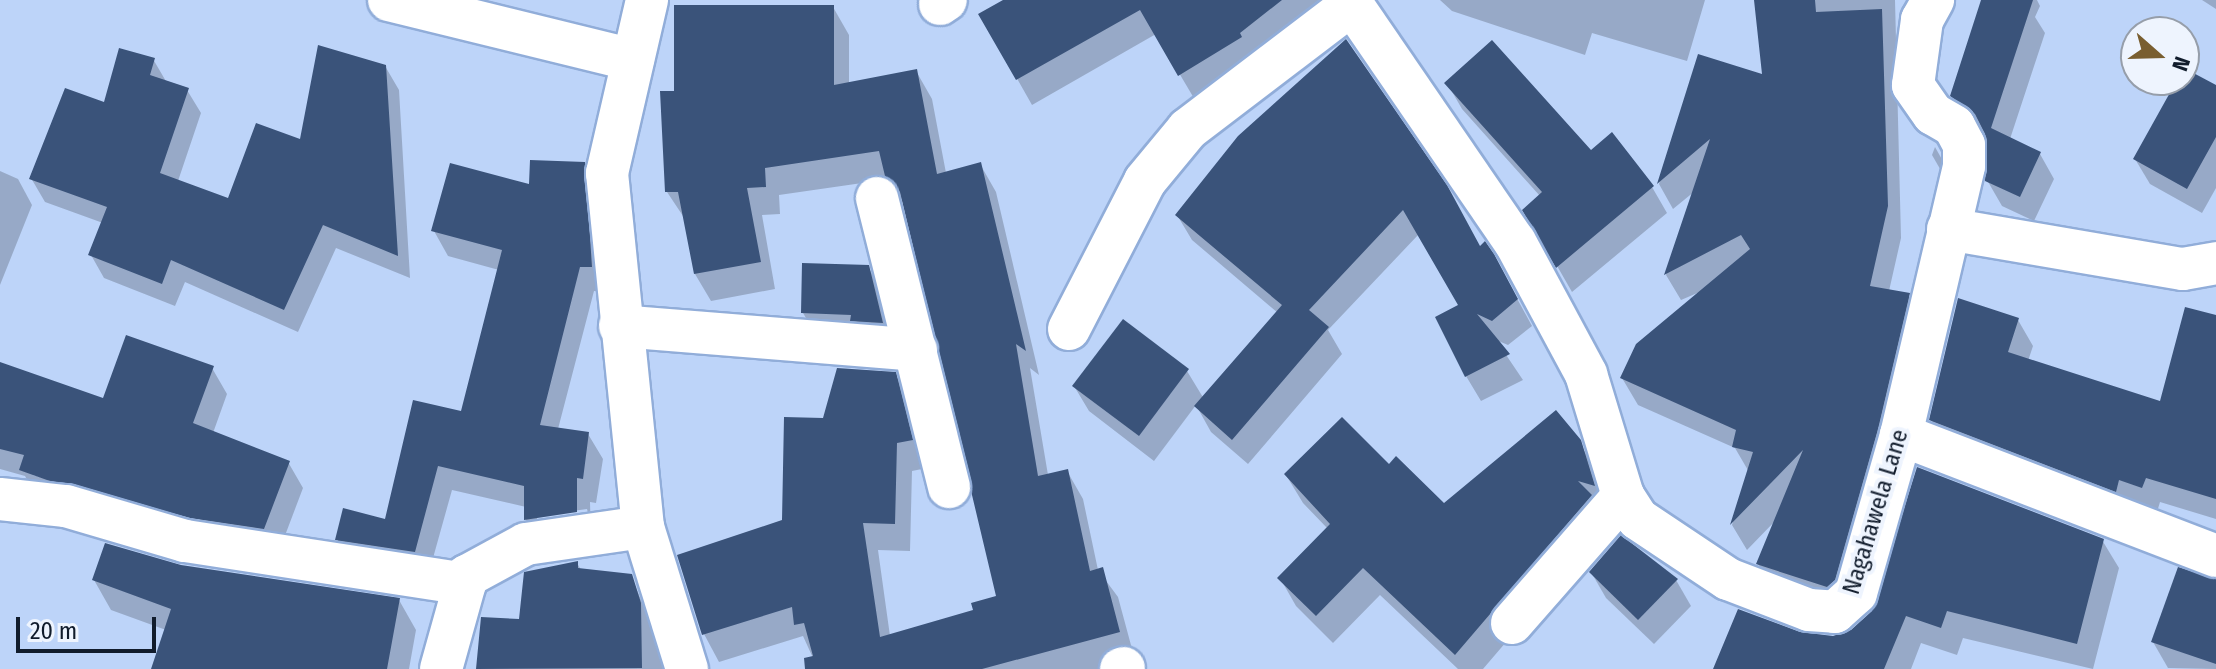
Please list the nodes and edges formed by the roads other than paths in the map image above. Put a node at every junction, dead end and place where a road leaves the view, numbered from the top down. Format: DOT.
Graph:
graph roads {
  1 [pos="389,0"];
  2 [pos="647,0"];
  3 [pos="1933,0"];
  4 [pos="1351,2"];
  5 [pos="633,60"];
  6 [pos="877,198"];
  7 [pos="1948,229"];
  8 [pos="2216,263"];
  9 [pos="620,326"];
  10 [pos="1069,329"];
  11 [pos="916,350"];
  12 [pos="1901,435"];
  13 [pos="949,487"];
  14 [pos="1623,496"];
  15 [pos="0,499"];
  16 [pos="643,527"];
  17 [pos="2216,556"];
  18 [pos="465,584"];
  19 [pos="1512,623"];
  20 [pos="441,669"];
  21 [pos="687,669"];
  1 -- 5 [label="street"];
  2 -- 5 [label="street"];
  3 -- 7 [label="street, Nagahawela Lane"];
  4 -- 10 [label="street"];
  4 -- 14 [label="street, Nagahawela Lane"];
  5 -- 9 [label="street"];
  6 -- 11 [label="street"];
  7 -- 8 [label="street"];
  7 -- 12 [label="street, Nagahawela Lane"];
  9 -- 11 [label="street"];
  9 -- 16 [label="street"];
  11 -- 13 [label="street"];
  12 -- 14 [label="street, Nagahawela Lane"];
  12 -- 17 [label="street"];
  14 -- 19 [label="street"];
  15 -- 18 [label="street"];
  16 -- 18 [label="street"];
  16 -- 21 [label="street"];
  18 -- 20 [label="street"];
}
